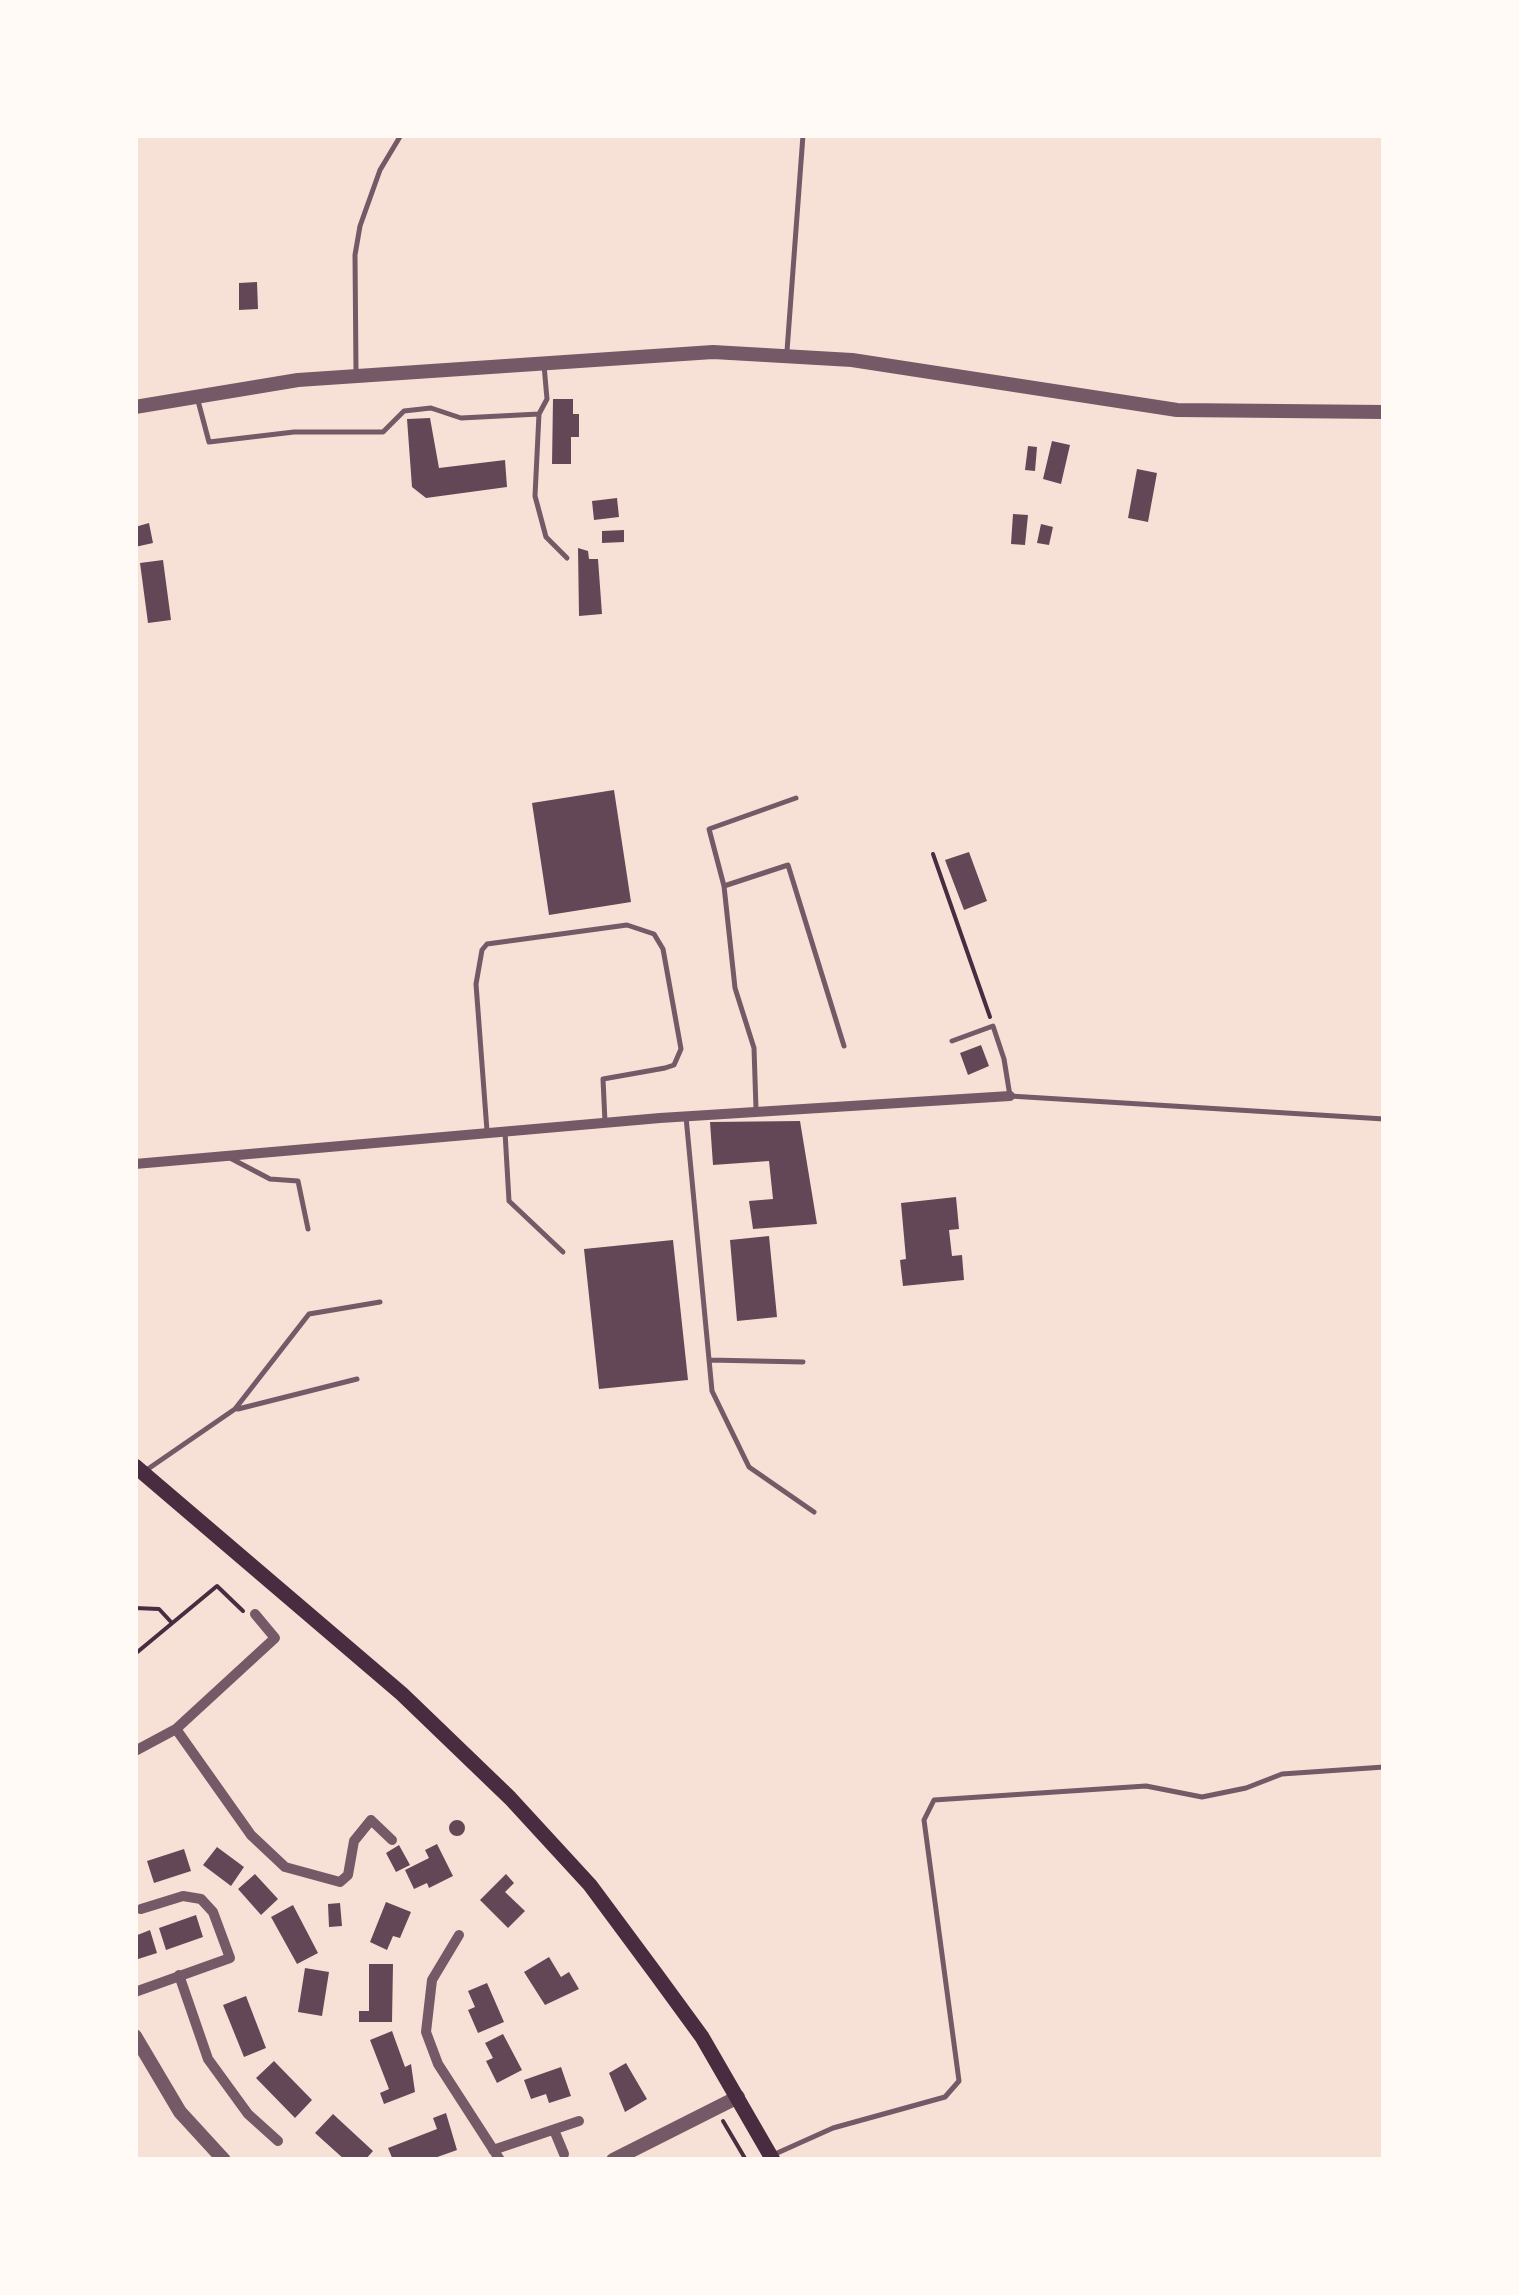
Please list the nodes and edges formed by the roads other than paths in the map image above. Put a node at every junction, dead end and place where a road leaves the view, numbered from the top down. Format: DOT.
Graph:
graph roads {
  1 [pos="401,135"];
  2 [pos="803,135"];
  3 [pos="787,355"];
  4 [pos="544,365"];
  5 [pos="356,375"];
  6 [pos="196,394"];
  7 [pos="135,407"];
  8 [pos="1384,412"];
  9 [pos="540,414"];
  10 [pos="567,558"];
  11 [pos="796,798"];
  12 [pos="724,886"];
  13 [pos="952,1040"];
  14 [pos="844,1046"];
  15 [pos="1010,1096"];
  16 [pos="756,1112"];
  17 [pos="686,1116"];
  18 [pos="1384,1119"];
  19 [pos="606,1123"];
  20 [pos="505,1132"];
  21 [pos="487,1134"];
  22 [pos="227,1156"];
  23 [pos="135,1164"];
  24 [pos="308,1228"];
  25 [pos="563,1252"];
  26 [pos="380,1302"];
  27 [pos="709,1360"];
  28 [pos="803,1362"];
  29 [pos="357,1379"];
  30 [pos="234,1410"];
  31 [pos="139,1469"];
  32 [pos="814,1512"];
  33 [pos="255,1614"];
  34 [pos="176,1729"];
  35 [pos="135,1751"];
  36 [pos="1384,1768"];
  37 [pos="392,1840"];
  38 [pos="141,1909"];
  39 [pos="459,1935"];
  40 [pos="179,1976"];
  41 [pos="135,1992"];
  42 [pos="135,2036"];
  43 [pos="738,2097"];
  44 [pos="578,2121"];
  45 [pos="554,2130"];
  46 [pos="278,2141"];
  47 [pos="564,2154"];
  48 [pos="497,2155"];
  49 [pos="772,2158"];
  50 [pos="224,2160"];
  51 [pos="613,2160"];
  1 -- 5 [label="lane"];
  2 -- 3 [label="lane"];
  3 -- 4 [label="street"];
  3 -- 8 [label="street"];
  4 -- 5 [label="street"];
  4 -- 9 [label="lane"];
  5 -- 6 [label="street"];
  6 -- 7 [label="street"];
  6 -- 9 [label="lane"];
  9 -- 10 [label="lane"];
  11 -- 12 [label="lane"];
  12 -- 14 [label="lane"];
  12 -- 16 [label="lane"];
  13 -- 15 [label="lane"];
  15 -- 16 [label="street"];
  15 -- 18 [label="lane"];
  16 -- 17 [label="street"];
  17 -- 19 [label="street"];
  17 -- 27 [label="lane"];
  19 -- 20 [label="street"];
  19 -- 21 [label="lane"];
  20 -- 21 [label="street"];
  20 -- 25 [label="lane"];
  21 -- 22 [label="street"];
  22 -- 23 [label="street"];
  22 -- 24 [label="lane"];
  26 -- 30 [label="lane"];
  27 -- 28 [label="lane"];
  27 -- 32 [label="lane"];
  29 -- 30 [label="lane"];
  30 -- 31 [label="lane"];
  31 -- 43 [label="main road"];
  33 -- 34 [label="street"];
  34 -- 35 [label="street"];
  34 -- 37 [label="street"];
  36 -- 49 [label="lane"];
  38 -- 40 [label="street"];
  39 -- 48 [label="street"];
  40 -- 41 [label="street"];
  40 -- 46 [label="street"];
  42 -- 50 [label="street"];
  43 -- 49 [label="main road"];
  43 -- 51 [label="street"];
  44 -- 45 [label="street"];
  45 -- 47 [label="street"];
  45 -- 48 [label="street"];
}
